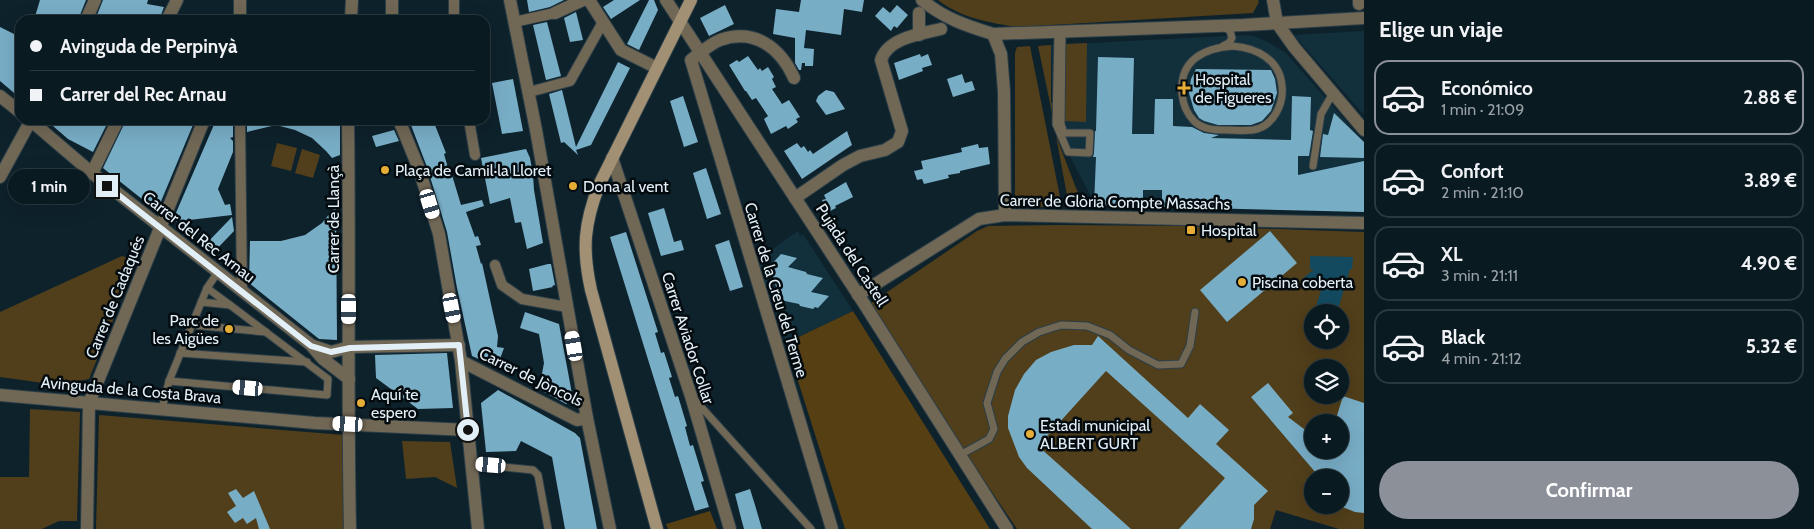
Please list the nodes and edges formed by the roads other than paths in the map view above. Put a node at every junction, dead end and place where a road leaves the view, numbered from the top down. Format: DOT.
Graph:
graph roads {
  1 [pos="95,0"];
  2 [pos="178,0"];
  3 [pos="240,0"];
  4 [pos="352,0"];
  5 [pos="391,0"];
  6 [pos="454,0"];
  7 [pos="510,0"];
  8 [pos="583,0"];
  9 [pos="588,0"];
  10 [pos="666,0"];
  11 [pos="691,0"];
  12 [pos="922,0"];
  13 [pos="1273,0"];
  14 [pos="556,13"];
  15 [pos="919,13"];
  16 [pos="88,15"];
  17 [pos="170,15"];
  18 [pos="240,15"];
  19 [pos="351,15"];
  20 [pos="392,15"];
  21 [pos="454,15"];
  22 [pos="1364,18"];
  23 [pos="680,21"];
  24 [pos="514,22"];
  25 [pos="602,22"];
  26 [pos="1277,23"];
  27 [pos="1244,25"];
  28 [pos="1222,26"];
  29 [pos="941,29"];
  30 [pos="1060,32"];
  31 [pos="993,34"];
  32 [pos="919,35"];
  33 [pos="1221,47"];
  34 [pos="1245,47"];
  35 [pos="696,56"];
  36 [pos="657,68"];
  37 [pos="794,78"];
  38 [pos="529,92"];
  39 [pos="1333,93"];
  40 [pos="0,96"];
  41 [pos="15,108"];
  42 [pos="27,125"];
  43 [pos="36,125"];
  44 [pos="116,125"];
  45 [pos="202,125"];
  46 [pos="240,125"];
  47 [pos="348,125"];
  48 [pos="402,125"];
  49 [pos="470,125"];
  50 [pos="1364,130"];
  51 [pos="475,155"];
  52 [pos="612,158"];
  53 [pos="1313,166"];
  54 [pos="92,174"];
  55 [pos="0,177"];
  56 [pos="795,198"];
  57 [pos="1005,215"];
  58 [pos="1364,223"];
  59 [pos="160,228"];
  60 [pos="495,265"];
  61 [pos="218,272"];
  62 [pos="207,288"];
  63 [pos="242,290"];
  64 [pos="858,295"];
  65 [pos="201,302"];
  66 [pos="230,305"];
  67 [pos="567,307"];
  68 [pos="1195,312"];
  69 [pos="192,325"];
  70 [pos="266,332"];
  71 [pos="459,345"];
  72 [pos="311,346"];
  73 [pos="350,348"];
  74 [pos="180,353"];
  75 [pos="462,361"];
  76 [pos="307,362"];
  77 [pos="349,379"];
  78 [pos="169,381"];
  79 [pos="0,395"];
  80 [pos="691,396"];
  81 [pos="89,403"];
  82 [pos="162,409"];
  83 [pos="587,418"];
  84 [pos="348,424"];
  85 [pos="468,430"];
  86 [pos="960,455"];
  87 [pos="472,464"];
  88 [pos="87,529"];
  89 [pos="350,529"];
  90 [pos="478,529"];
  91 [pos="548,529"];
  92 [pos="610,529"];
  93 [pos="657,529"];
  94 [pos="730,529"];
  95 [pos="811,529"];
  96 [pos="832,529"];
  97 [pos="1007,529"];
  1 -- 16 [label="street"];
  2 -- 17 [label="street"];
  3 -- 18 [label="street"];
  4 -- 19 [label="street"];
  5 -- 20 [label="street"];
  6 -- 21 [label="street"];
  7 -- 24 [label="street"];
  8 -- 14 [label="street"];
  9 -- 25 [label="street"];
  10 -- 23 [label="street, Pujada del Castell"];
  11 -- 23 [label="main road"];
  12 -- 31 [label="street"];
  13 -- 26 [label="street"];
  14 -- 24 [label="street"];
  15 -- 32 [label="street"];
  22 -- 26 [label="street"];
  23 -- 35 [label="street, Pujada del Castell"];
  23 -- 36 [label="main road"];
  24 -- 38 [label="street"];
  25 -- 36 [label="street"];
  25 -- 38 [label="street"];
  26 -- 27 [label="street"];
  26 -- 39 [label="street"];
  27 -- 28 [label="street"];
  27 -- 34 [label="lane"];
  28 -- 30 [label="street"];
  28 -- 33 [label="lane"];
  29 -- 32 [label="street"];
  30 -- 30 [label="lane"];
  30 -- 31 [label="street"];
  31 -- 57 [label="street"];
  32 -- 56 [label="street"];
  33 -- 34 [label="lane"];
  33 -- 34 [label="lane"];
  35 -- 37 [label="street"];
  35 -- 56 [label="street, Pujada del Castell"];
  35 -- 96 [label="street, Carrer de la Creu del Terme"];
  36 -- 52 [label="main road"];
  38 -- 67 [label="street"];
  39 -- 50 [label="street"];
  39 -- 53 [label="lane"];
  40 -- 41 [label="street"];
  42 -- 55 [label="street"];
  43 -- 54 [label="street, Carrer del Rec Arnau"];
  44 -- 54 [label="street"];
  45 -- 59 [label="street, Carrer de Cadaqués"];
  46 -- 63 [label="street"];
  47 -- 73 [label="street, Carrer de Llançà"];
  48 -- 71 [label="street"];
  49 -- 51 [label="street"];
  52 -- 80 [label="street, Carrer Aviador Collar"];
  52 -- 93 [label="main road"];
  54 -- 59 [label="street, Carrer del Rec Arnau"];
  56 -- 64 [label="street, Pujada del Castell"];
  57 -- 58 [label="street, Carrer de Glòria Compte Massachs"];
  57 -- 64 [label="street, Carrer de Glòria Compte Massachs"];
  59 -- 61 [label="street, Carrer del Rec Arnau"];
  59 -- 81 [label="street, Carrer de Cadaqués"];
  60 -- 67 [label="street"];
  61 -- 62 [label="lane"];
  61 -- 63 [label="street, Carrer del Rec Arnau"];
  62 -- 65 [label="lane"];
  62 -- 66 [label="lane"];
  63 -- 72 [label="street, Carrer del Rec Arnau"];
  64 -- 86 [label="street, Pujada del Castell"];
  65 -- 66 [label="lane"];
  65 -- 69 [label="lane"];
  66 -- 70 [label="lane"];
  67 -- 83 [label="street"];
  68 -- 86 [label="lane"];
  69 -- 70 [label="lane"];
  69 -- 74 [label="lane"];
  70 -- 76 [label="lane"];
  71 -- 73 [label="street"];
  71 -- 75 [label="street"];
  72 -- 73 [label="street"];
  72 -- 77 [label="street, Carrer del Rec Arnau"];
  73 -- 77 [label="street, Carrer de Llançà"];
  74 -- 76 [label="lane"];
  74 -- 78 [label="lane"];
  75 -- 83 [label="street, Carrer de Jòncols"];
  75 -- 85 [label="street"];
  76 -- 78 [label="lane"];
  77 -- 84 [label="street, Carrer de Llançà"];
  78 -- 82 [label="lane"];
  79 -- 81 [label="street, Avinguda de la Costa Brava"];
  80 -- 94 [label="street, Carrer Aviador Collar"];
  80 -- 95 [label="lane"];
  81 -- 82 [label="street, Avinguda de la Costa Brava"];
  81 -- 88 [label="street"];
  82 -- 84 [label="street, Avinguda de la Costa Brava"];
  83 -- 92 [label="street"];
  84 -- 85 [label="street, Avinguda de la Costa Brava"];
  84 -- 89 [label="street, Carrer de Llançà"];
  85 -- 87 [label="street"];
  86 -- 97 [label="street, Pujada del Castell"];
  87 -- 90 [label="street"];
  87 -- 91 [label="lane"];
}
